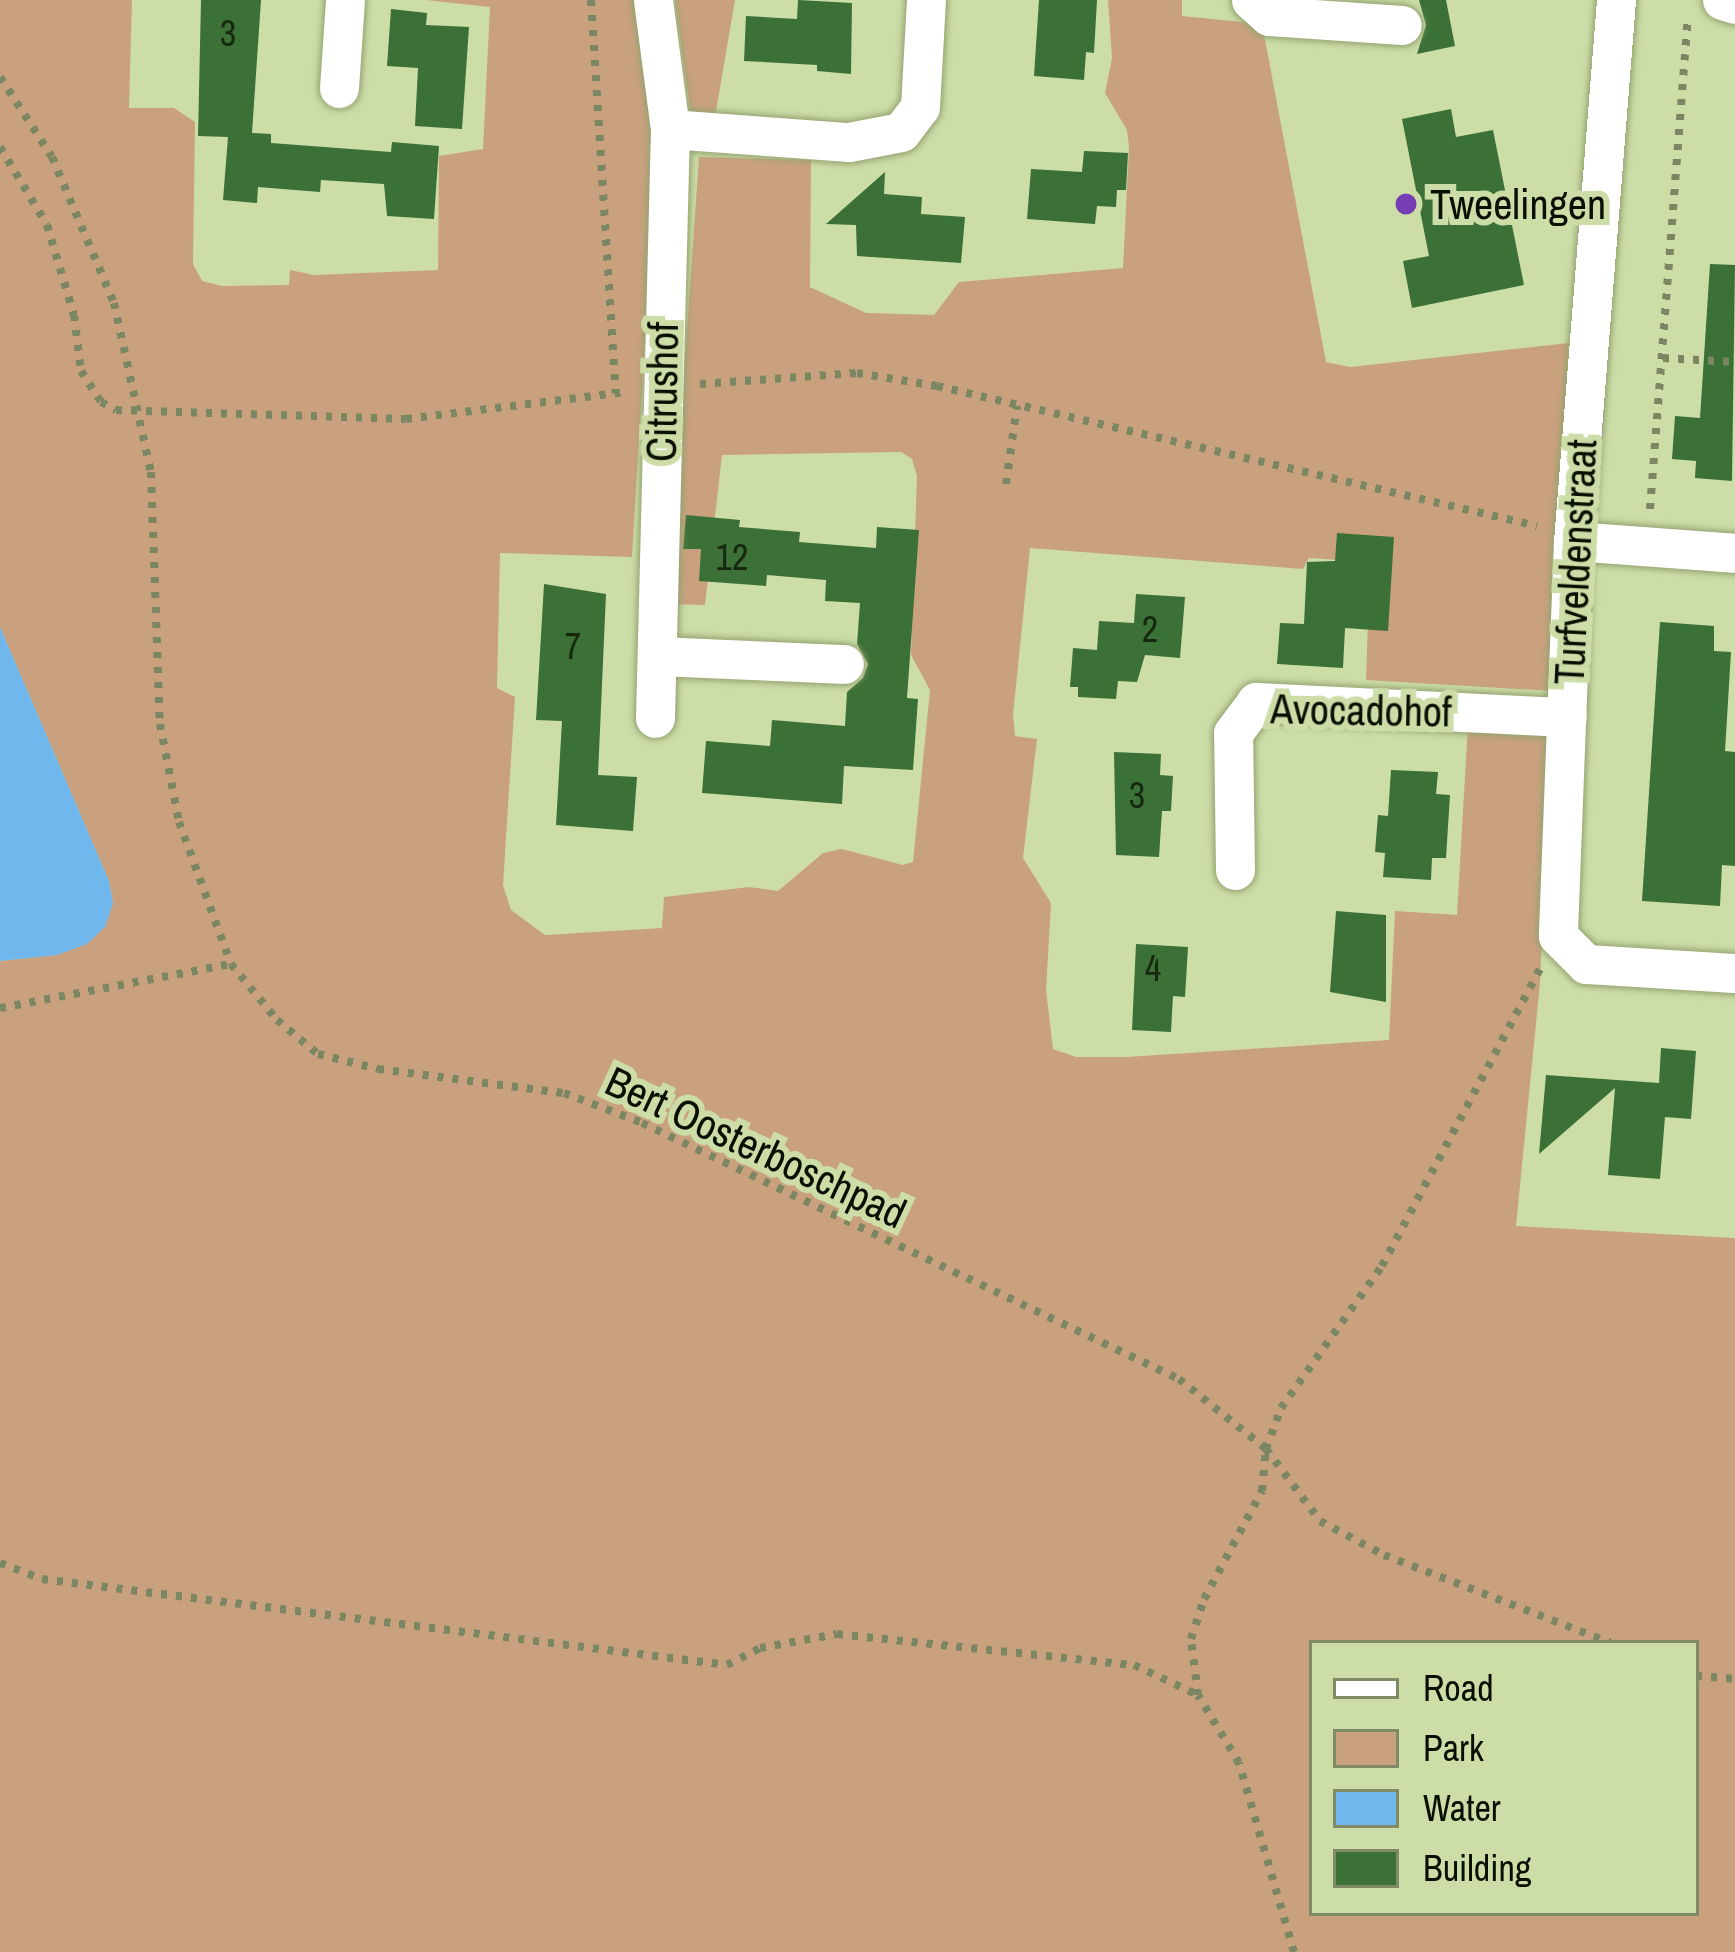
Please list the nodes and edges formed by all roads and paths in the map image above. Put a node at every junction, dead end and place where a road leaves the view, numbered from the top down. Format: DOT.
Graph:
graph roads {
  1 [pos="345,0"];
  2 [pos="591,0"];
  3 [pos="653,0"];
  4 [pos="926,0"];
  5 [pos="1251,0"];
  6 [pos="1616,0"];
  7 [pos="1689,0"];
  8 [pos="1722,0"];
  9 [pos="1735,4"];
  10 [pos="1402,25"];
  11 [pos="0,77"];
  12 [pos="339,88"];
  13 [pos="670,129"];
  14 [pos="0,147"];
  15 [pos="1663,358"];
  16 [pos="1735,362"];
  17 [pos="660,386"];
  18 [pos="616,393"];
  19 [pos="1017,406"];
  20 [pos="139,408"];
  21 [pos="1006,484"];
  22 [pos="1574,537"];
  23 [pos="1647,546"];
  24 [pos="1735,553"];
  25 [pos="660,656"];
  26 [pos="844,664"];
  27 [pos="1568,716"];
  28 [pos="655,718"];
  29 [pos="1235,870"];
  30 [pos="1558,935"];
  31 [pos="231,964"];
  32 [pos="1735,974"];
  33 [pos="0,1008"];
  34 [pos="1267,1449"];
  35 [pos="0,1563"];
  36 [pos="1603,1640"];
  37 [pos="1699,1676"];
  38 [pos="1735,1679"];
  39 [pos="1198,1695"];
  40 [pos="1294,1952"];
  1 -- 12 [label="street"];
  2 -- 18 [label="path"];
  3 -- 13 [label="street, Citrushof"];
  4 -- 13 [label="street"];
  5 -- 10 [label="street"];
  6 -- 22 [label="street, Turfveldenstraat"];
  7 -- 15 [label="path"];
  8 -- 9 [label="street"];
  11 -- 20 [label="path, Bert Oosterboschpad"];
  13 -- 17 [label="street, Citrushof"];
  14 -- 20 [label="path"];
  15 -- 16 [label="path"];
  15 -- 23 [label="path"];
  17 -- 18 [label="path"];
  17 -- 19 [label="path"];
  17 -- 25 [label="street, Citrushof"];
  18 -- 20 [label="path"];
  19 -- 21 [label="path"];
  19 -- 22 [label="path"];
  20 -- 31 [label="path, Bert Oosterboschpad"];
  22 -- 23 [label="street"];
  22 -- 27 [label="street, Turfveldenstraat"];
  23 -- 24 [label="street"];
  25 -- 26 [label="street"];
  25 -- 28 [label="street, Citrushof"];
  27 -- 29 [label="street, Avocadohof"];
  27 -- 30 [label="street, Turfveldenstraat"];
  30 -- 32 [label="street"];
  30 -- 34 [label="path"];
  31 -- 33 [label="path"];
  31 -- 34 [label="path, Bert Oosterboschpad"];
  34 -- 36 [label="path, Bert Oosterboschpad"];
  34 -- 39 [label="path"];
  35 -- 39 [label="path"];
  37 -- 38 [label="path"];
  39 -- 40 [label="path"];
}
